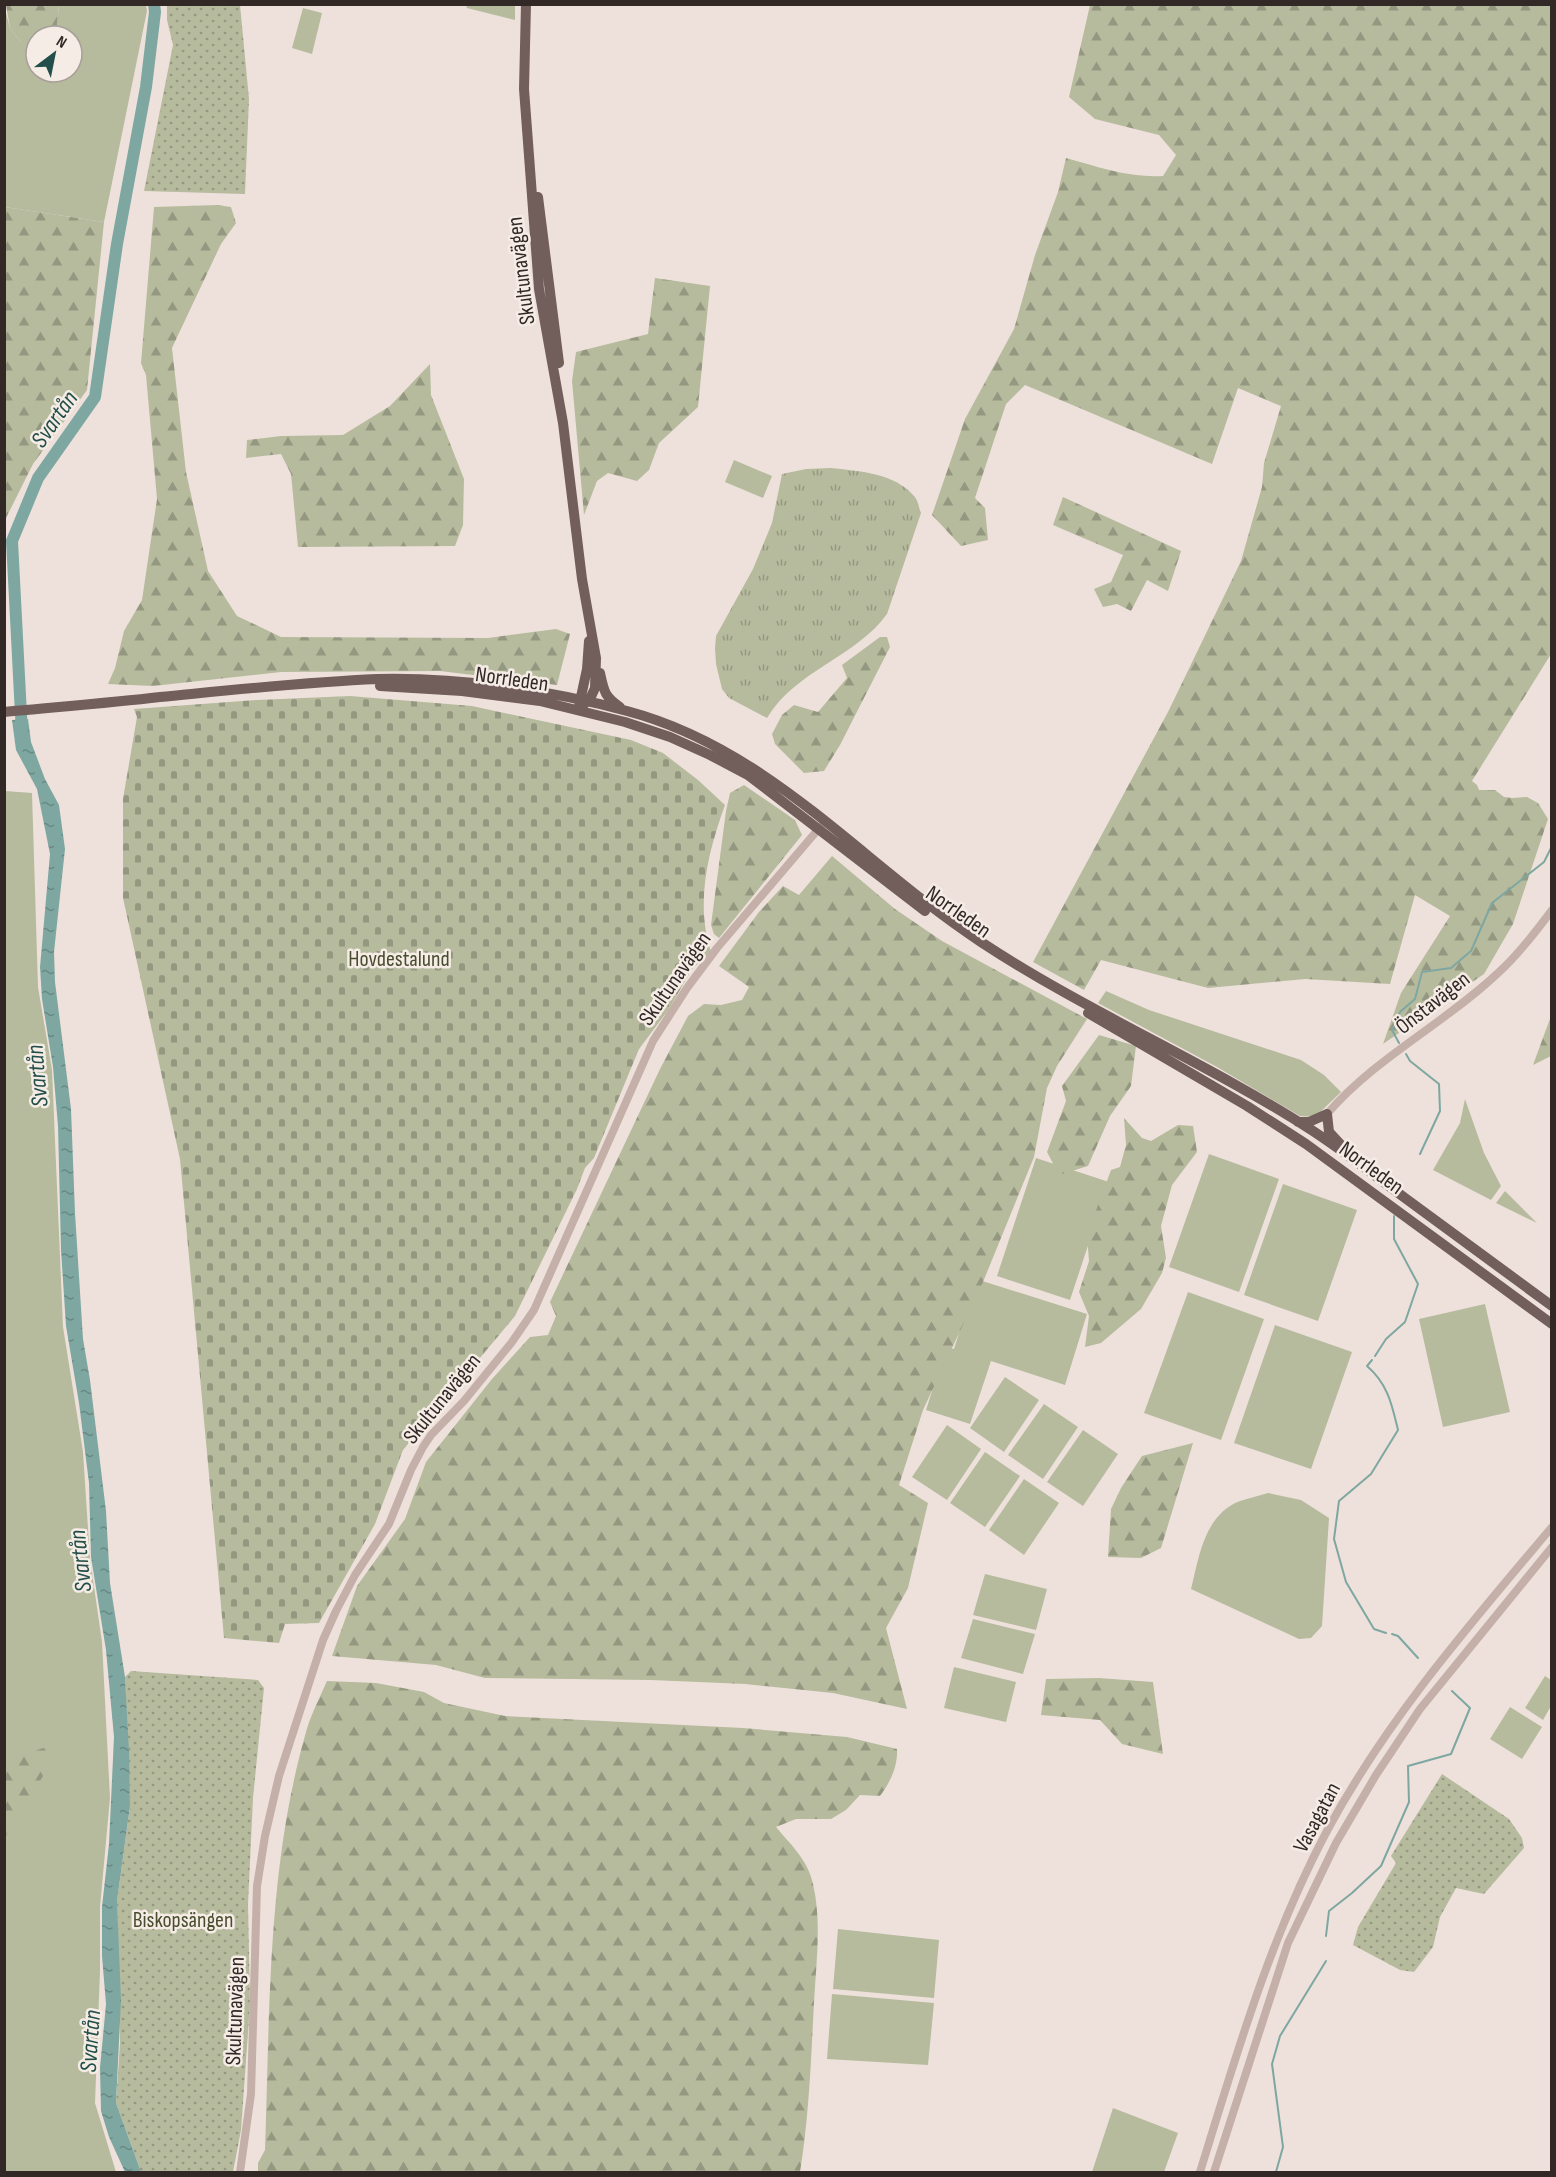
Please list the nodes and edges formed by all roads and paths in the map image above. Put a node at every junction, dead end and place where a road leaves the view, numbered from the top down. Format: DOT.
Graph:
graph roads {
  1 [pos="526,4"];
  2 [pos="590,627"];
  3 [pos="596,658"];
  4 [pos="579,702"];
  5 [pos="625,710"];
  6 [pos="4,712"];
  7 [pos="821,825"];
  8 [pos="1551,910"];
  9 [pos="1327,1114"];
  10 [pos="1297,1122"];
  11 [pos="1315,1132"];
  12 [pos="1306,1144"];
  13 [pos="1352,1159"];
  14 [pos="1551,1306"];
  15 [pos="1551,1324"];
  16 [pos="1551,1527"];
  17 [pos="1551,1547"];
  18 [pos="240,2172"];
  19 [pos="1200,2172"];
  20 [pos="1214,2172"];
  1 -- 2 [label="main road, Skultunavägen"];
  2 -- 3 [label="main road, Skultunavägen"];
  2 -- 4 [label="main road, Skultunavägen"];
  3 -- 4 [label="main road, Skultunavägen"];
  3 -- 5 [label="main road"];
  4 -- 5 [label="main road, Norrleden"];
  4 -- 6 [label="main road, Norrleden"];
  4 -- 7 [label="main road, Norrleden"];
  5 -- 7 [label="main road, Norrleden"];
  7 -- 10 [label="main road, Norrleden"];
  7 -- 12 [label="main road, Norrleden"];
  7 -- 18 [label="street, Skultunavägen"];
  8 -- 9 [label="street, Önstavägen"];
  9 -- 10 [label="main road"];
  9 -- 11 [label="main road"];
  9 -- 13 [label="main road"];
  10 -- 11 [label="main road, Norrleden"];
  11 -- 12 [label="main road"];
  11 -- 13 [label="main road, Norrleden"];
  12 -- 15 [label="main road, Norrleden"];
  13 -- 14 [label="main road, Norrleden"];
  16 -- 19 [label="street, Vasagatan"];
  17 -- 20 [label="street, Vasagatan"];
}
